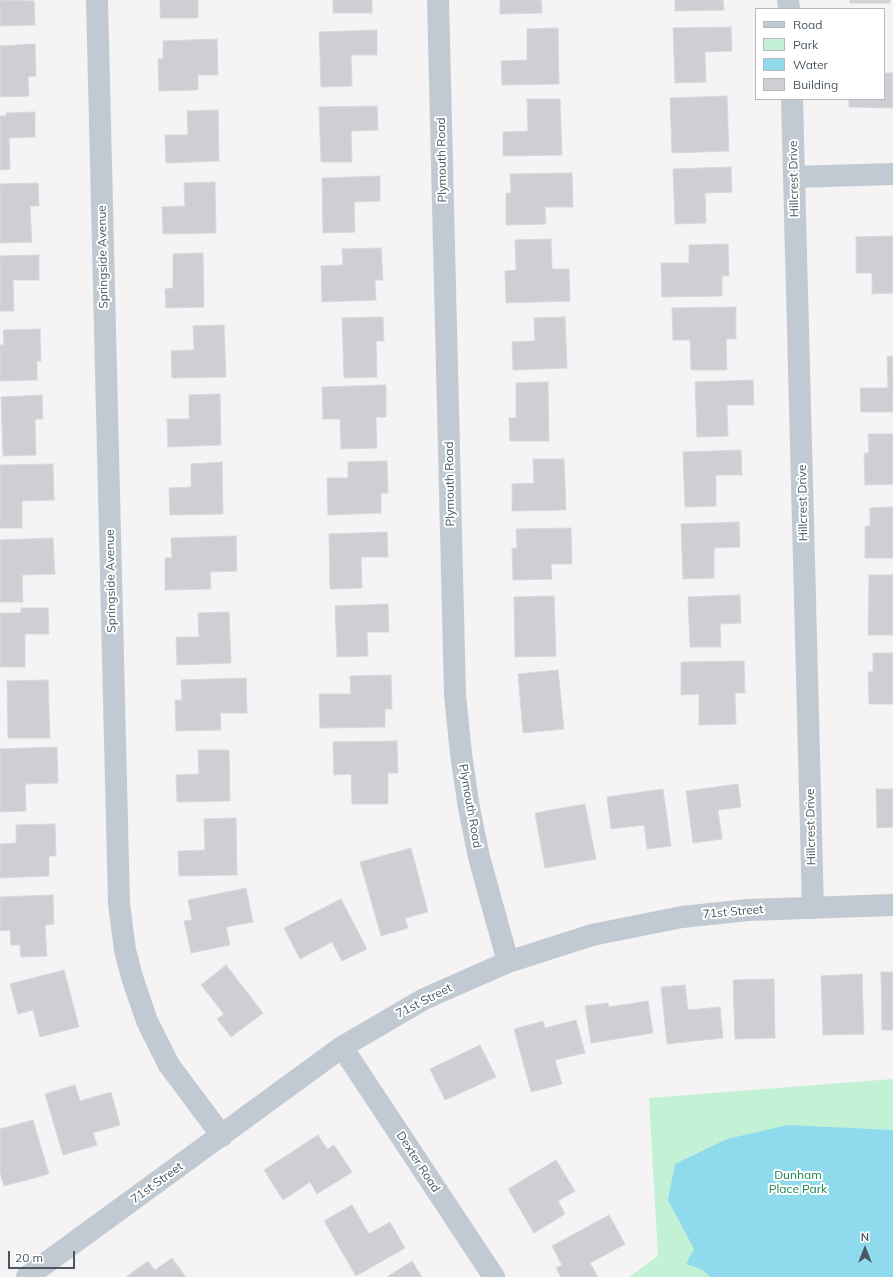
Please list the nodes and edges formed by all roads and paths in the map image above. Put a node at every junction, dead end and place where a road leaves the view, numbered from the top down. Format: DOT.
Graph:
graph roads {
  1 [pos="97,0"];
  2 [pos="438,0"];
  3 [pos="792,100"];
  4 [pos="893,174"];
  5 [pos="794,177"];
  6 [pos="893,905"];
  7 [pos="813,908"];
  8 [pos="508,962"];
  9 [pos="342,1047"];
  10 [pos="222,1136"];
  11 [pos="27,1277"];
  12 [pos="494,1277"];
  1 -- 10 [label="street, Springside Avenue"];
  2 -- 8 [label="street, Plymouth Road"];
  3 -- 5 [label="street, Hillcrest Drive"];
  4 -- 5 [label="street"];
  5 -- 7 [label="street, Hillcrest Drive"];
  6 -- 7 [label="street, 71st Street"];
  7 -- 8 [label="street, 71st Street"];
  8 -- 9 [label="street, 71st Street"];
  9 -- 10 [label="street, 71st Street"];
  9 -- 12 [label="street, Dexter Road"];
  10 -- 11 [label="street, 71st Street"];
}
